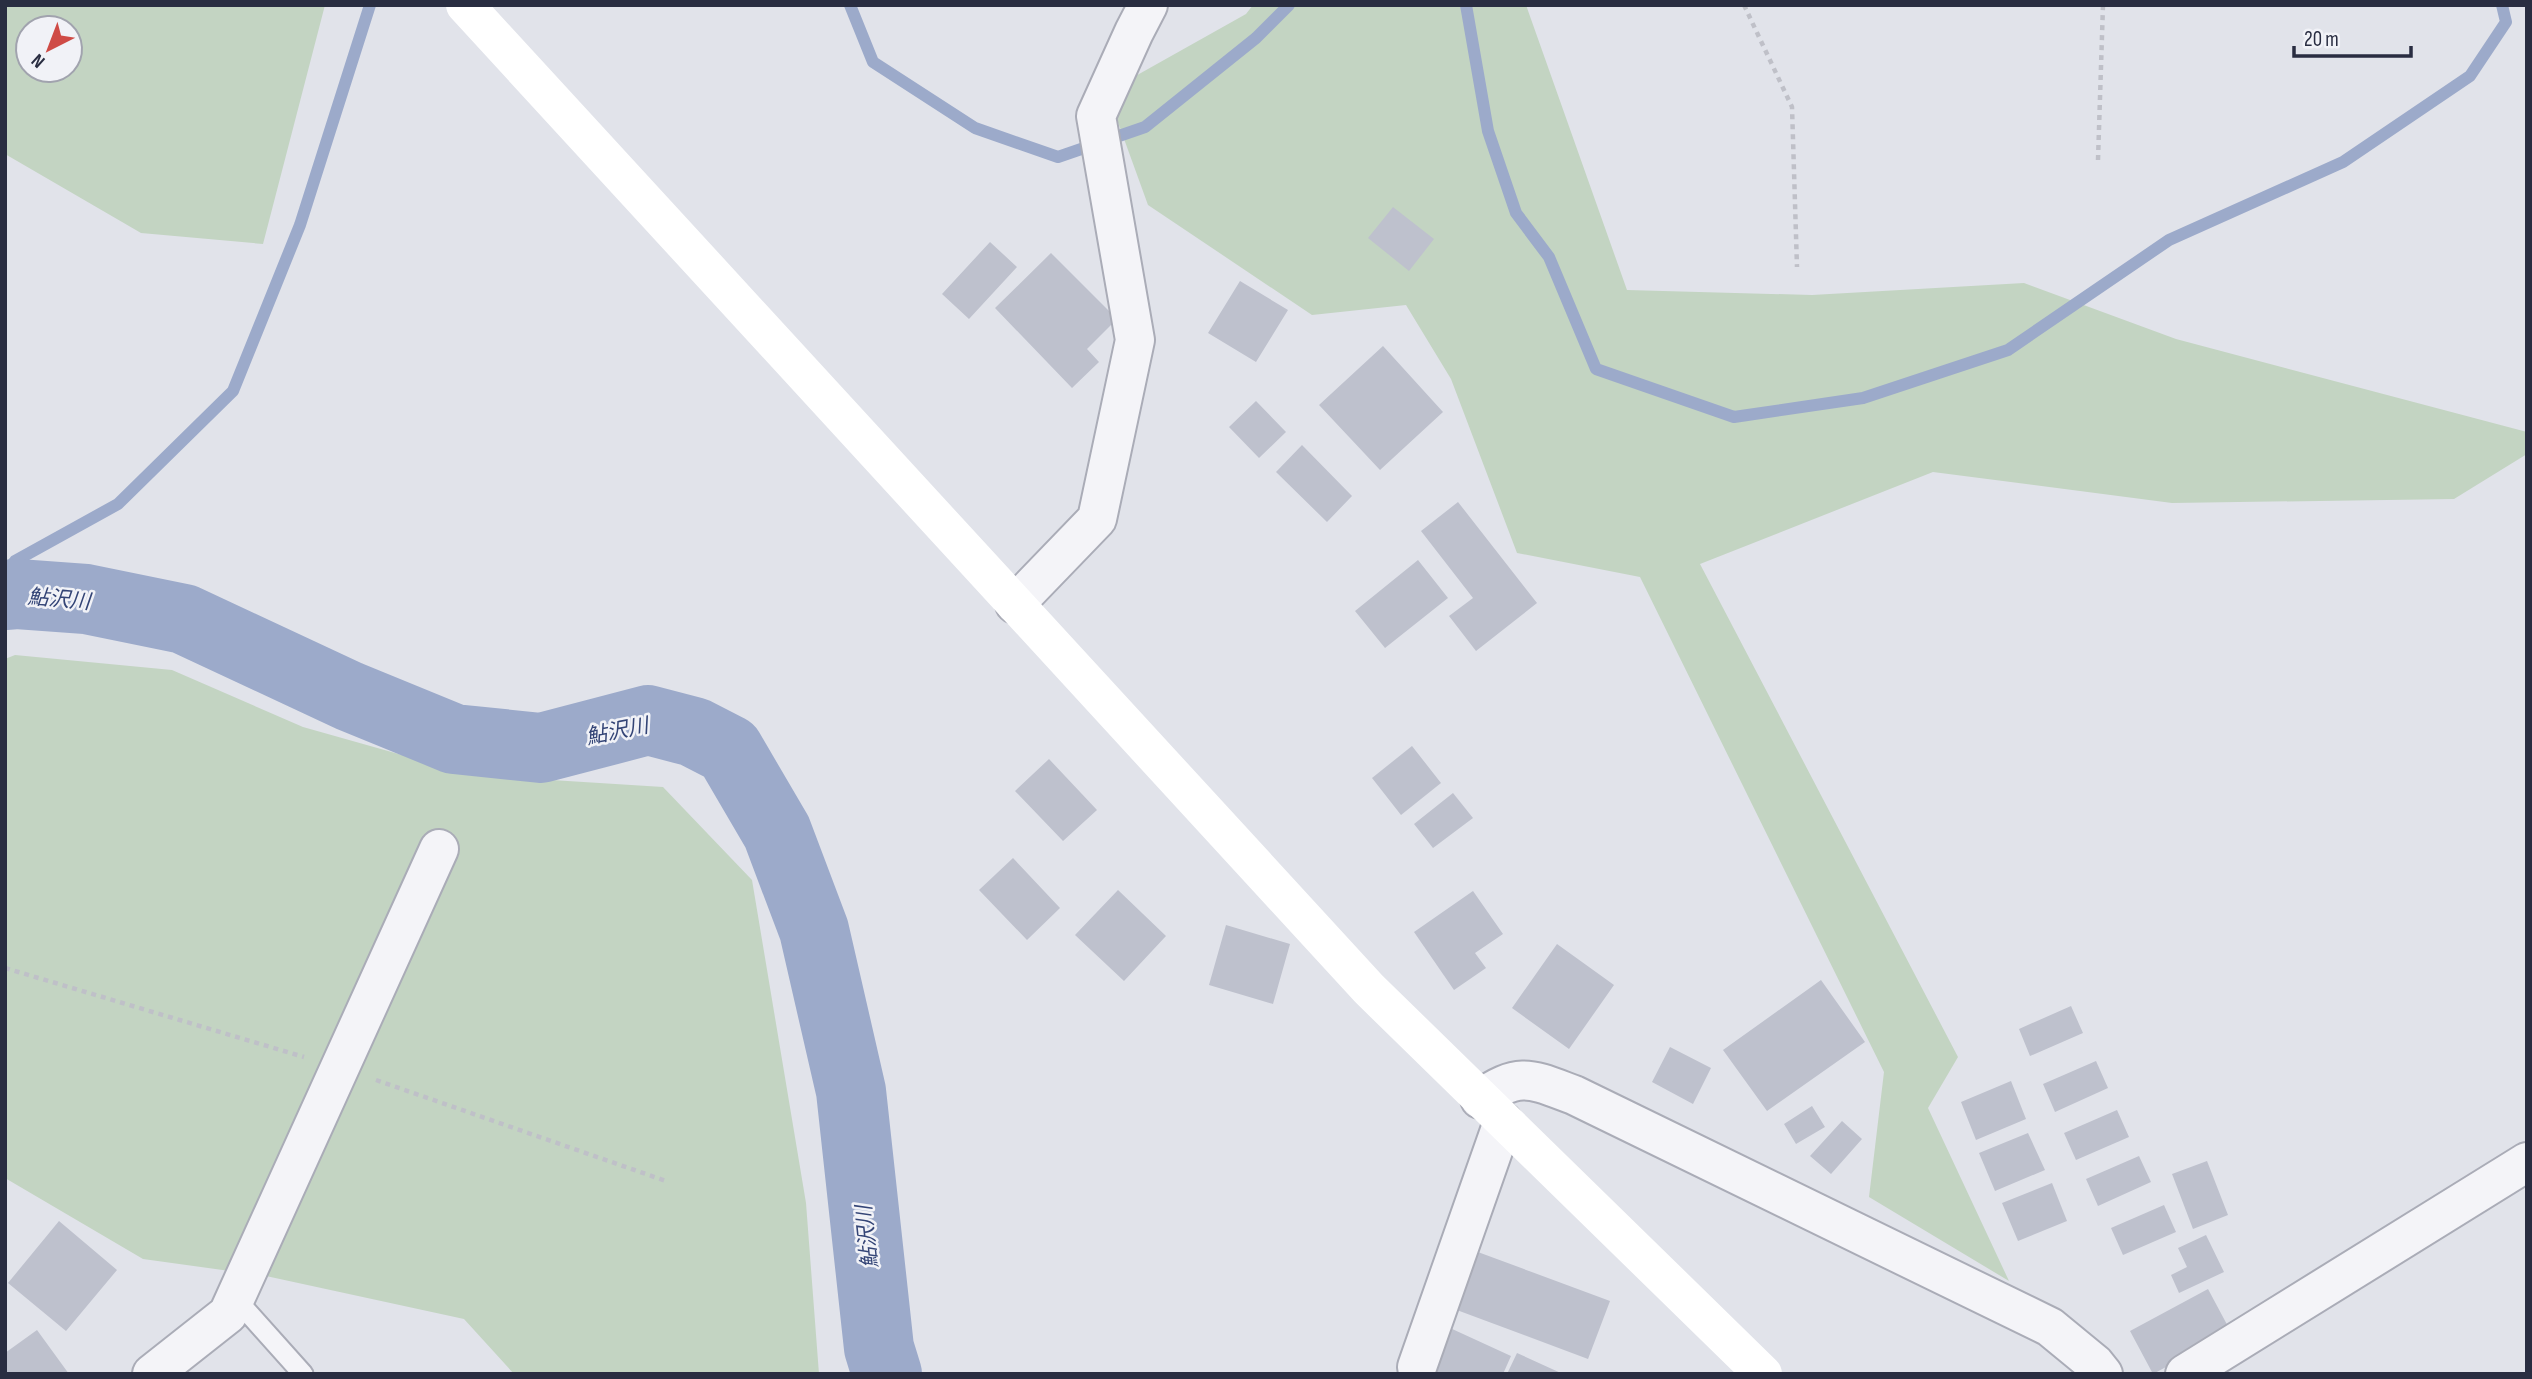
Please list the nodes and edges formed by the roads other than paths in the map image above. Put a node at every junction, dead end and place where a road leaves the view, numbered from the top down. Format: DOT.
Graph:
graph roads {
  1 [pos="465,5"];
  2 [pos="1148,5"];
  3 [pos="1015,604"];
  4 [pos="439,849"];
  5 [pos="1492,1111"];
  6 [pos="2527,1162"];
  7 [pos="235,1298"];
  8 [pos="1417,1367"];
  9 [pos="152,1374"];
  10 [pos="303,1374"];
  11 [pos="1763,1374"];
  12 [pos="2103,1374"];
  13 [pos="2185,1374"];
  1 -- 3 [label="street"];
  2 -- 3 [label="street"];
  3 -- 5 [label="street"];
  4 -- 7 [label="street"];
  5 -- 8 [label="street"];
  5 -- 11 [label="street"];
  5 -- 12 [label="street"];
  6 -- 13 [label="street"];
  7 -- 9 [label="street"];
  7 -- 10 [label="lane"];
}
